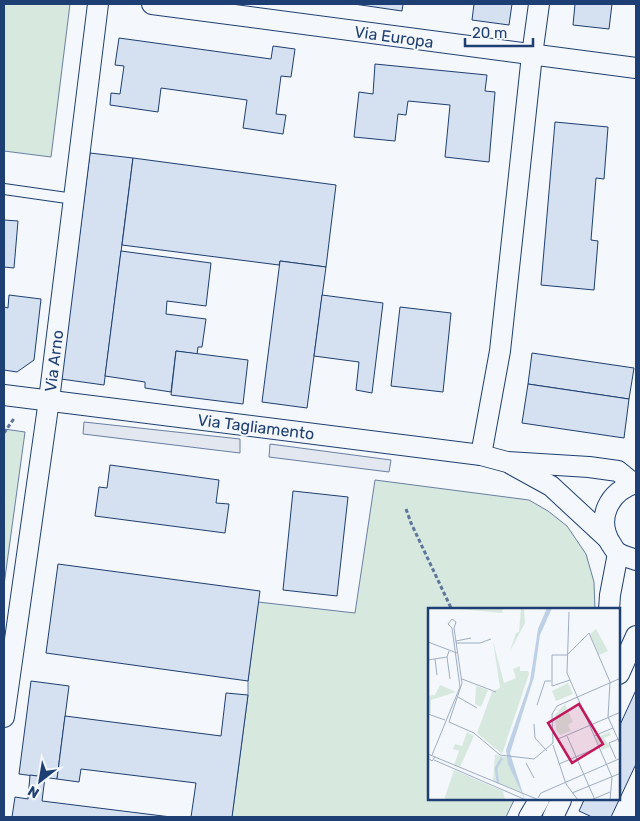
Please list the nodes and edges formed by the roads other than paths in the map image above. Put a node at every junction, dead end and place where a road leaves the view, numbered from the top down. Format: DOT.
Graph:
graph roads {
  1 [pos="98,4"];
  2 [pos="152,4"];
  3 [pos="539,4"];
  4 [pos="532,55"];
  5 [pos="636,68"];
  6 [pos="4,189"];
  7 [pos="74,199"];
  8 [pos="4,395"];
  9 [pos="49,400"];
  10 [pos="481,455"];
  11 [pos="507,462"];
  12 [pos="635,483"];
  13 [pos="620,550"];
  14 [pos="609,608"];
  15 [pos="636,636"];
  16 [pos="620,672"];
  17 [pos="4,717"];
  18 [pos="538,801"];
  19 [pos="561,801"];
  20 [pos="529,817"];
  21 [pos="553,817"];
  1 -- 7 [label="street, Via Arno"];
  2 -- 4 [label="street, Via Europa"];
  3 -- 4 [label="street"];
  4 -- 5 [label="street, Via Europa"];
  4 -- 10 [label="street"];
  6 -- 7 [label="lane"];
  7 -- 9 [label="street, Via Arno"];
  8 -- 9 [label="street, Via Tagliamento"];
  9 -- 10 [label="street, Via Tagliamento"];
  9 -- 17 [label="street, Via Arno"];
  10 -- 11 [label="street, Via Tagliamento"];
  11 -- 12 [label="street, Via Tagliamento"];
  11 -- 13 [label="street, Via Tagliamento"];
  12 -- 13 [label="street"];
  13 -- 14 [label="street"];
  15 -- 16 [label="street"];
  18 -- 20 [label="street"];
  19 -- 21 [label="street"];
}
